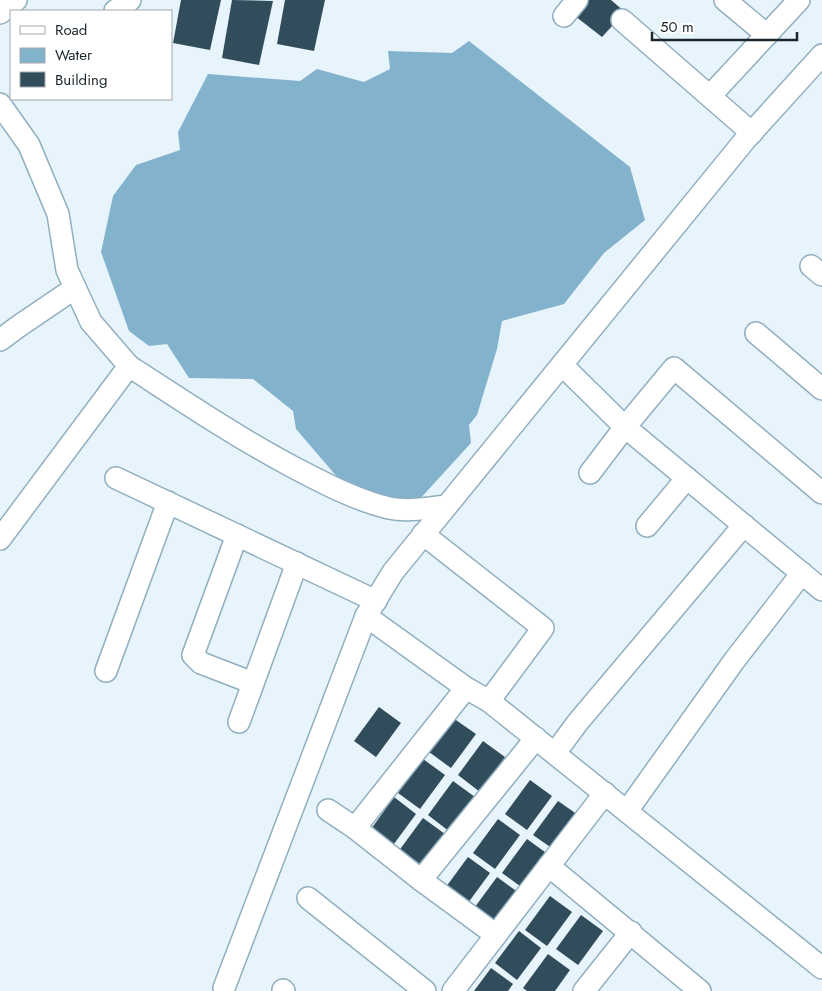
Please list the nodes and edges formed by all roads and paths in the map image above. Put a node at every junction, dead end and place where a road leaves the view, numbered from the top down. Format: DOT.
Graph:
graph roads {
  1 [pos="16,0"];
  2 [pos="130,0"];
  3 [pos="725,0"];
  4 [pos="799,0"];
  5 [pos="116,10"];
  6 [pos="0,13"];
  7 [pos="622,20"];
  8 [pos="767,35"];
  9 [pos="822,55"];
  10 [pos="710,96"];
  11 [pos="0,104"];
  12 [pos="752,133"];
  13 [pos="75,288"];
  14 [pos="756,333"];
  15 [pos="0,340"];
  16 [pos="562,365"];
  17 [pos="129,366"];
  18 [pos="822,389"];
  19 [pos="625,427"];
  20 [pos="590,473"];
  21 [pos="116,478"];
  22 [pos="687,478"];
  23 [pos="822,493"];
  24 [pos="168,502"];
  25 [pos="446,506"];
  26 [pos="744,525"];
  27 [pos="647,526"];
  28 [pos="423,534"];
  29 [pos="237,535"];
  30 [pos="0,539"];
  31 [pos="297,564"];
  32 [pos="802,573"];
  33 [pos="822,590"];
  34 [pos="371,608"];
  35 [pos="106,671"];
  36 [pos="253,682"];
  37 [pos="466,688"];
  38 [pos="490,702"];
  39 [pos="239,722"];
  40 [pos="536,738"];
  41 [pos="555,753"];
  42 [pos="605,793"];
  43 [pos="328,810"];
  44 [pos="627,811"];
  45 [pos="355,828"];
  46 [pos="549,866"];
  47 [pos="421,880"];
  48 [pos="308,898"];
  49 [pos="631,932"];
  50 [pos="496,935"];
  51 [pos="822,968"];
  52 [pos="224,988"];
  53 [pos="697,990"];
  54 [pos="425,991"];
  55 [pos="453,991"];
  56 [pos="584,991"];
  1 -- 6 [label="street"];
  2 -- 5 [label="street"];
  3 -- 8 [label="street"];
  4 -- 8 [label="street"];
  7 -- 10 [label="street"];
  8 -- 10 [label="street"];
  9 -- 12 [label="street"];
  10 -- 12 [label="street"];
  11 -- 13 [label="street"];
  12 -- 16 [label="street"];
  13 -- 15 [label="street"];
  13 -- 17 [label="street"];
  14 -- 18 [label="street"];
  16 -- 19 [label="street"];
  16 -- 25 [label="street"];
  17 -- 25 [label="street"];
  17 -- 30 [label="street"];
  19 -- 20 [label="street"];
  19 -- 22 [label="street"];
  19 -- 23 [label="street"];
  21 -- 24 [label="street"];
  22 -- 26 [label="street"];
  22 -- 27 [label="street"];
  24 -- 29 [label="street"];
  24 -- 35 [label="street"];
  25 -- 28 [label="street"];
  26 -- 32 [label="street"];
  26 -- 41 [label="street"];
  28 -- 34 [label="street"];
  28 -- 38 [label="street"];
  29 -- 31 [label="street"];
  29 -- 36 [label="street"];
  31 -- 34 [label="street"];
  31 -- 36 [label="street"];
  32 -- 33 [label="street"];
  32 -- 44 [label="street"];
  34 -- 37 [label="street"];
  34 -- 52 [label="street"];
  36 -- 39 [label="street"];
  37 -- 38 [label="street"];
  37 -- 45 [label="street"];
  38 -- 40 [label="street"];
  40 -- 41 [label="street"];
  40 -- 47 [label="street"];
  41 -- 42 [label="street"];
  42 -- 44 [label="street"];
  42 -- 46 [label="street"];
  43 -- 45 [label="street"];
  44 -- 51 [label="street"];
  45 -- 47 [label="street"];
  46 -- 49 [label="street"];
  46 -- 50 [label="street"];
  47 -- 50 [label="street"];
  48 -- 54 [label="street"];
  49 -- 53 [label="street"];
  49 -- 56 [label="street"];
  50 -- 55 [label="street"];
}
